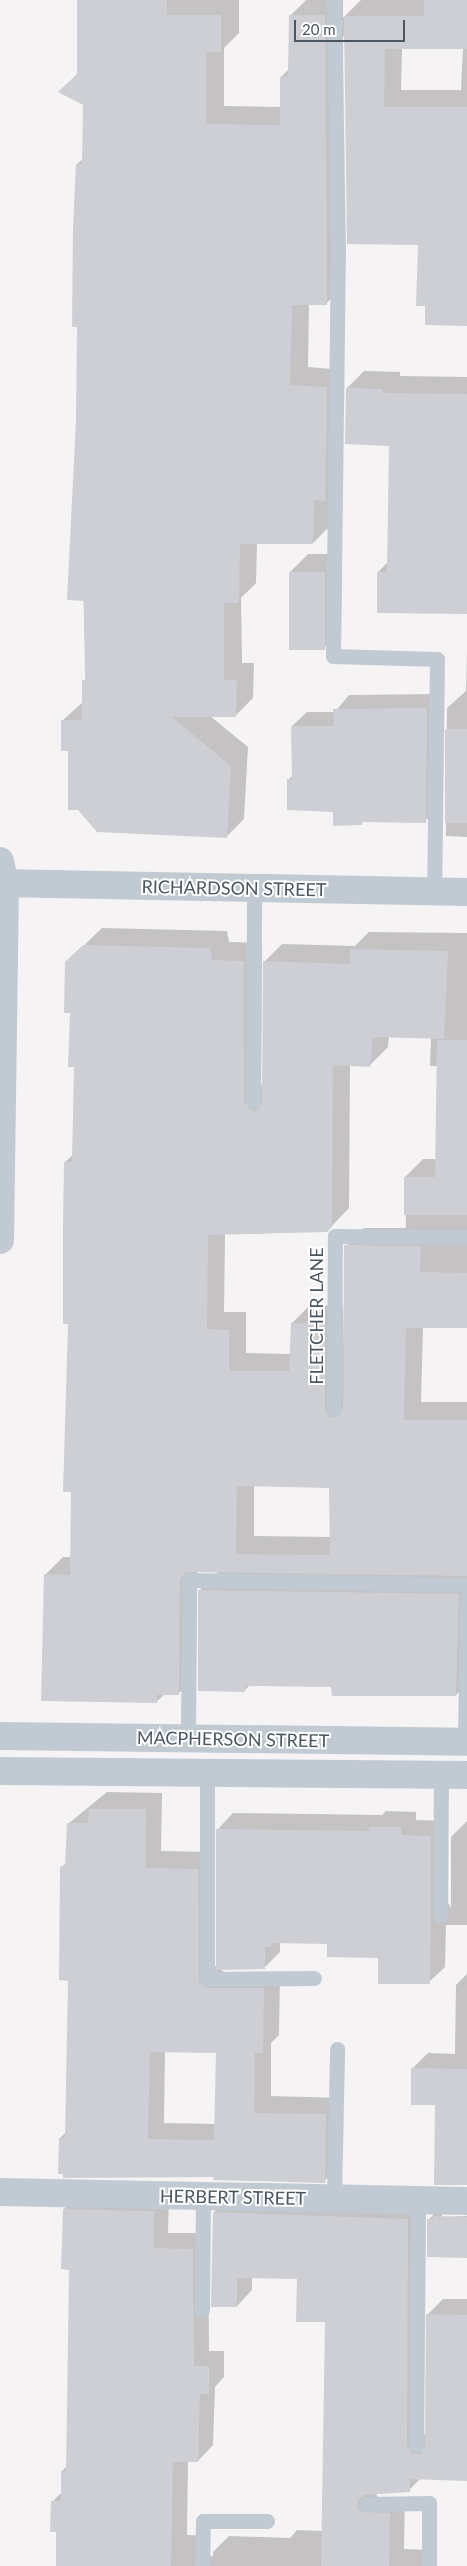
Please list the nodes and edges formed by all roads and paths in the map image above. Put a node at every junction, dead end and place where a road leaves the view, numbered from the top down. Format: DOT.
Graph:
graph roads {
  1 [pos="334,0"];
  2 [pos="2,876"];
  3 [pos="254,888"];
  4 [pos="434,892"];
  5 [pos="467,892"];
  6 [pos="253,1102"];
  7 [pos="467,1237"];
  8 [pos="0,1240"];
  9 [pos="334,1408"];
  10 [pos="467,1585"];
  11 [pos="467,1599"];
  12 [pos="0,1736"];
  13 [pos="188,1738"];
  14 [pos="466,1742"];
  15 [pos="0,1771"];
  16 [pos="207,1772"];
  17 [pos="454,1775"];
  18 [pos="440,1915"];
  19 [pos="314,1978"];
  20 [pos="337,2049"];
  21 [pos="0,2192"];
  22 [pos="203,2196"];
  23 [pos="334,2198"];
  24 [pos="418,2200"];
  25 [pos="467,2201"];
  26 [pos="202,2310"];
  27 [pos="416,2446"];
  28 [pos="366,2504"];
  29 [pos="267,2521"];
  30 [pos="202,2566"];
  31 [pos="429,2566"];
  1 -- 4 [label="lane"];
  2 -- 3 [label="street, RICHARDSON STREET"];
  2 -- 8 [label="street"];
  3 -- 4 [label="street, RICHARDSON STREET"];
  3 -- 6 [label="lane"];
  4 -- 5 [label="street, RICHARDSON STREET"];
  7 -- 9 [label="lane, FLETCHER LANE"];
  10 -- 13 [label="lane"];
  11 -- 14 [label="lane"];
  12 -- 13 [label="street, MACPHERSON STREET"];
  13 -- 14 [label="street, MACPHERSON STREET"];
  15 -- 16 [label="street, MACPHERSON STREET"];
  16 -- 17 [label="street, MACPHERSON STREET"];
  16 -- 19 [label="lane"];
  17 -- 18 [label="lane"];
  20 -- 23 [label="lane"];
  21 -- 22 [label="street, HERBERT STREET"];
  22 -- 23 [label="street, HERBERT STREET"];
  22 -- 26 [label="lane"];
  23 -- 24 [label="street, HERBERT STREET"];
  24 -- 25 [label="street, HERBERT STREET"];
  24 -- 27 [label="lane"];
  28 -- 31 [label="lane"];
  29 -- 30 [label="lane"];
}
